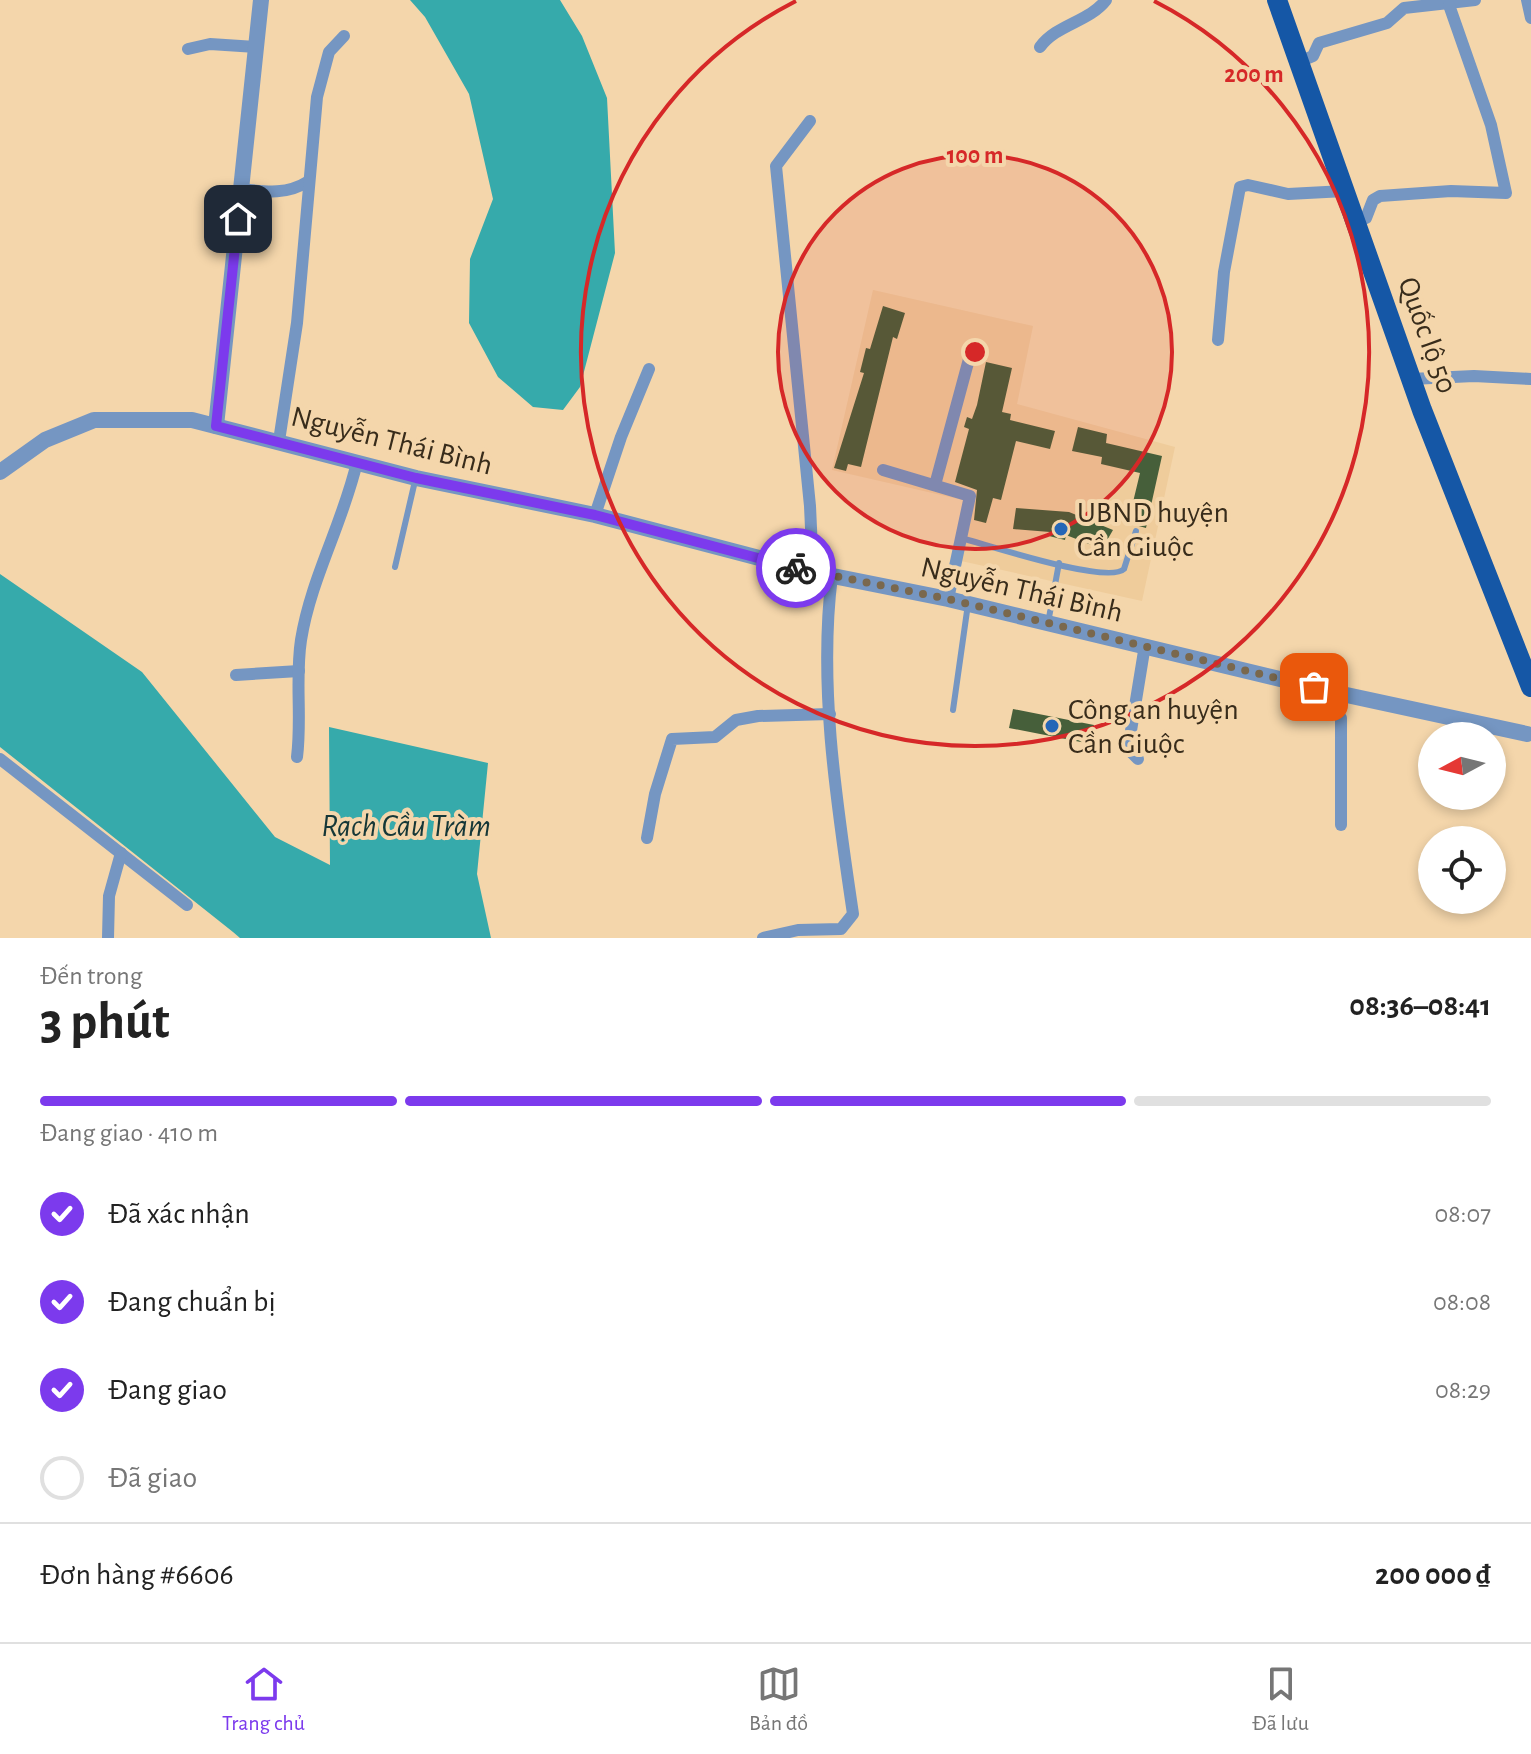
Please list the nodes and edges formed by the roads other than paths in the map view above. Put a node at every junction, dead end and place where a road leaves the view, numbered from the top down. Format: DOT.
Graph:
graph roads {
  1 [pos="261,0"];
  2 [pos="1106,0"];
  3 [pos="1277,0"];
  4 [pos="1475,0"];
  5 [pos="1527,0"];
  6 [pos="1449,5"];
  7 [pos="1531,18"];
  8 [pos="344,36"];
  9 [pos="256,47"];
  10 [pos="1040,47"];
  11 [pos="188,49"];
  12 [pos="1299,62"];
  13 [pos="810,121"];
  14 [pos="309,181"];
  15 [pos="241,189"];
  16 [pos="1345,191"];
  17 [pos="1356,223"];
  18 [pos="1218,340"];
  19 [pos="969,359"];
  20 [pos="649,369"];
  21 [pos="1411,379"];
  22 [pos="1531,379"];
  23 [pos="216,426"];
  24 [pos="279,441"];
  25 [pos="357,462"];
  26 [pos="883,470"];
  27 [pos="0,472"];
  28 [pos="416,478"];
  29 [pos="935,485"];
  30 [pos="595,515"];
  31 [pos="1136,531"];
  32 [pos="961,538"];
  33 [pos="1059,563"];
  34 [pos="395,567"];
  35 [pos="813,572"];
  36 [pos="832,576"];
  37 [pos="948,599"];
  38 [pos="968,604"];
  39 [pos="1048,623"];
  40 [pos="1145,645"];
  41 [pos="299,671"];
  42 [pos="236,675"];
  43 [pos="1531,687"];
  44 [pos="1342,694"];
  45 [pos="953,710"];
  46 [pos="830,714"];
  47 [pos="1530,734"];
  48 [pos="297,757"];
  49 [pos="0,759"];
  50 [pos="1138,759"];
  51 [pos="1341,825"];
  52 [pos="647,838"];
  53 [pos="121,853"];
  54 [pos="187,905"];
  55 [pos="108,938"];
  56 [pos="763,938"];
  1 -- 9 [label="street"];
  2 -- 10 [label="street"];
  3 -- 12 [label="main road, Quốc lộ 50"];
  4 -- 6 [label="street"];
  5 -- 7 [label="street"];
  6 -- 12 [label="street"];
  6 -- 17 [label="street"];
  8 -- 14 [label="street"];
  9 -- 11 [label="street"];
  9 -- 15 [label="street"];
  12 -- 16 [label="main road, Quốc lộ 50"];
  13 -- 35 [label="street"];
  14 -- 15 [label="street"];
  14 -- 24 [label="street"];
  15 -- 23 [label="street"];
  16 -- 17 [label="main road, Quốc lộ 50"];
  16 -- 18 [label="street"];
  17 -- 21 [label="main road, Quốc lộ 50"];
  19 -- 29 [label="street"];
  20 -- 30 [label="street"];
  21 -- 22 [label="street"];
  21 -- 43 [label="main road, Quốc lộ 50"];
  23 -- 24 [label="street, Nguyễn Thái Bình"];
  23 -- 27 [label="street, Nguyễn Thái Bình"];
  24 -- 25 [label="street, Nguyễn Thái Bình"];
  25 -- 28 [label="street, Nguyễn Thái Bình"];
  25 -- 41 [label="street"];
  26 -- 29 [label="street"];
  28 -- 30 [label="street, Nguyễn Thái Bình"];
  28 -- 34 [label="lane"];
  29 -- 32 [label="street"];
  30 -- 35 [label="street, Nguyễn Thái Bình"];
  31 -- 33 [label="lane"];
  32 -- 33 [label="lane"];
  32 -- 37 [label="street"];
  33 -- 39 [label="lane"];
  35 -- 36 [label="street, Nguyễn Thái Bình"];
  36 -- 37 [label="street, Nguyễn Thái Bình"];
  36 -- 46 [label="street"];
  37 -- 38 [label="street, Nguyễn Thái Bình"];
  38 -- 39 [label="street, Nguyễn Thái Bình"];
  38 -- 45 [label="lane"];
  39 -- 40 [label="street, Nguyễn Thái Bình"];
  40 -- 44 [label="street, Nguyễn Thái Bình"];
  40 -- 50 [label="street"];
  41 -- 42 [label="street"];
  41 -- 48 [label="street"];
  44 -- 47 [label="street, Nguyễn Thái Bình"];
  44 -- 51 [label="street"];
  46 -- 52 [label="street"];
  46 -- 56 [label="street"];
  49 -- 53 [label="street"];
  53 -- 54 [label="street"];
  53 -- 55 [label="street"];
}
